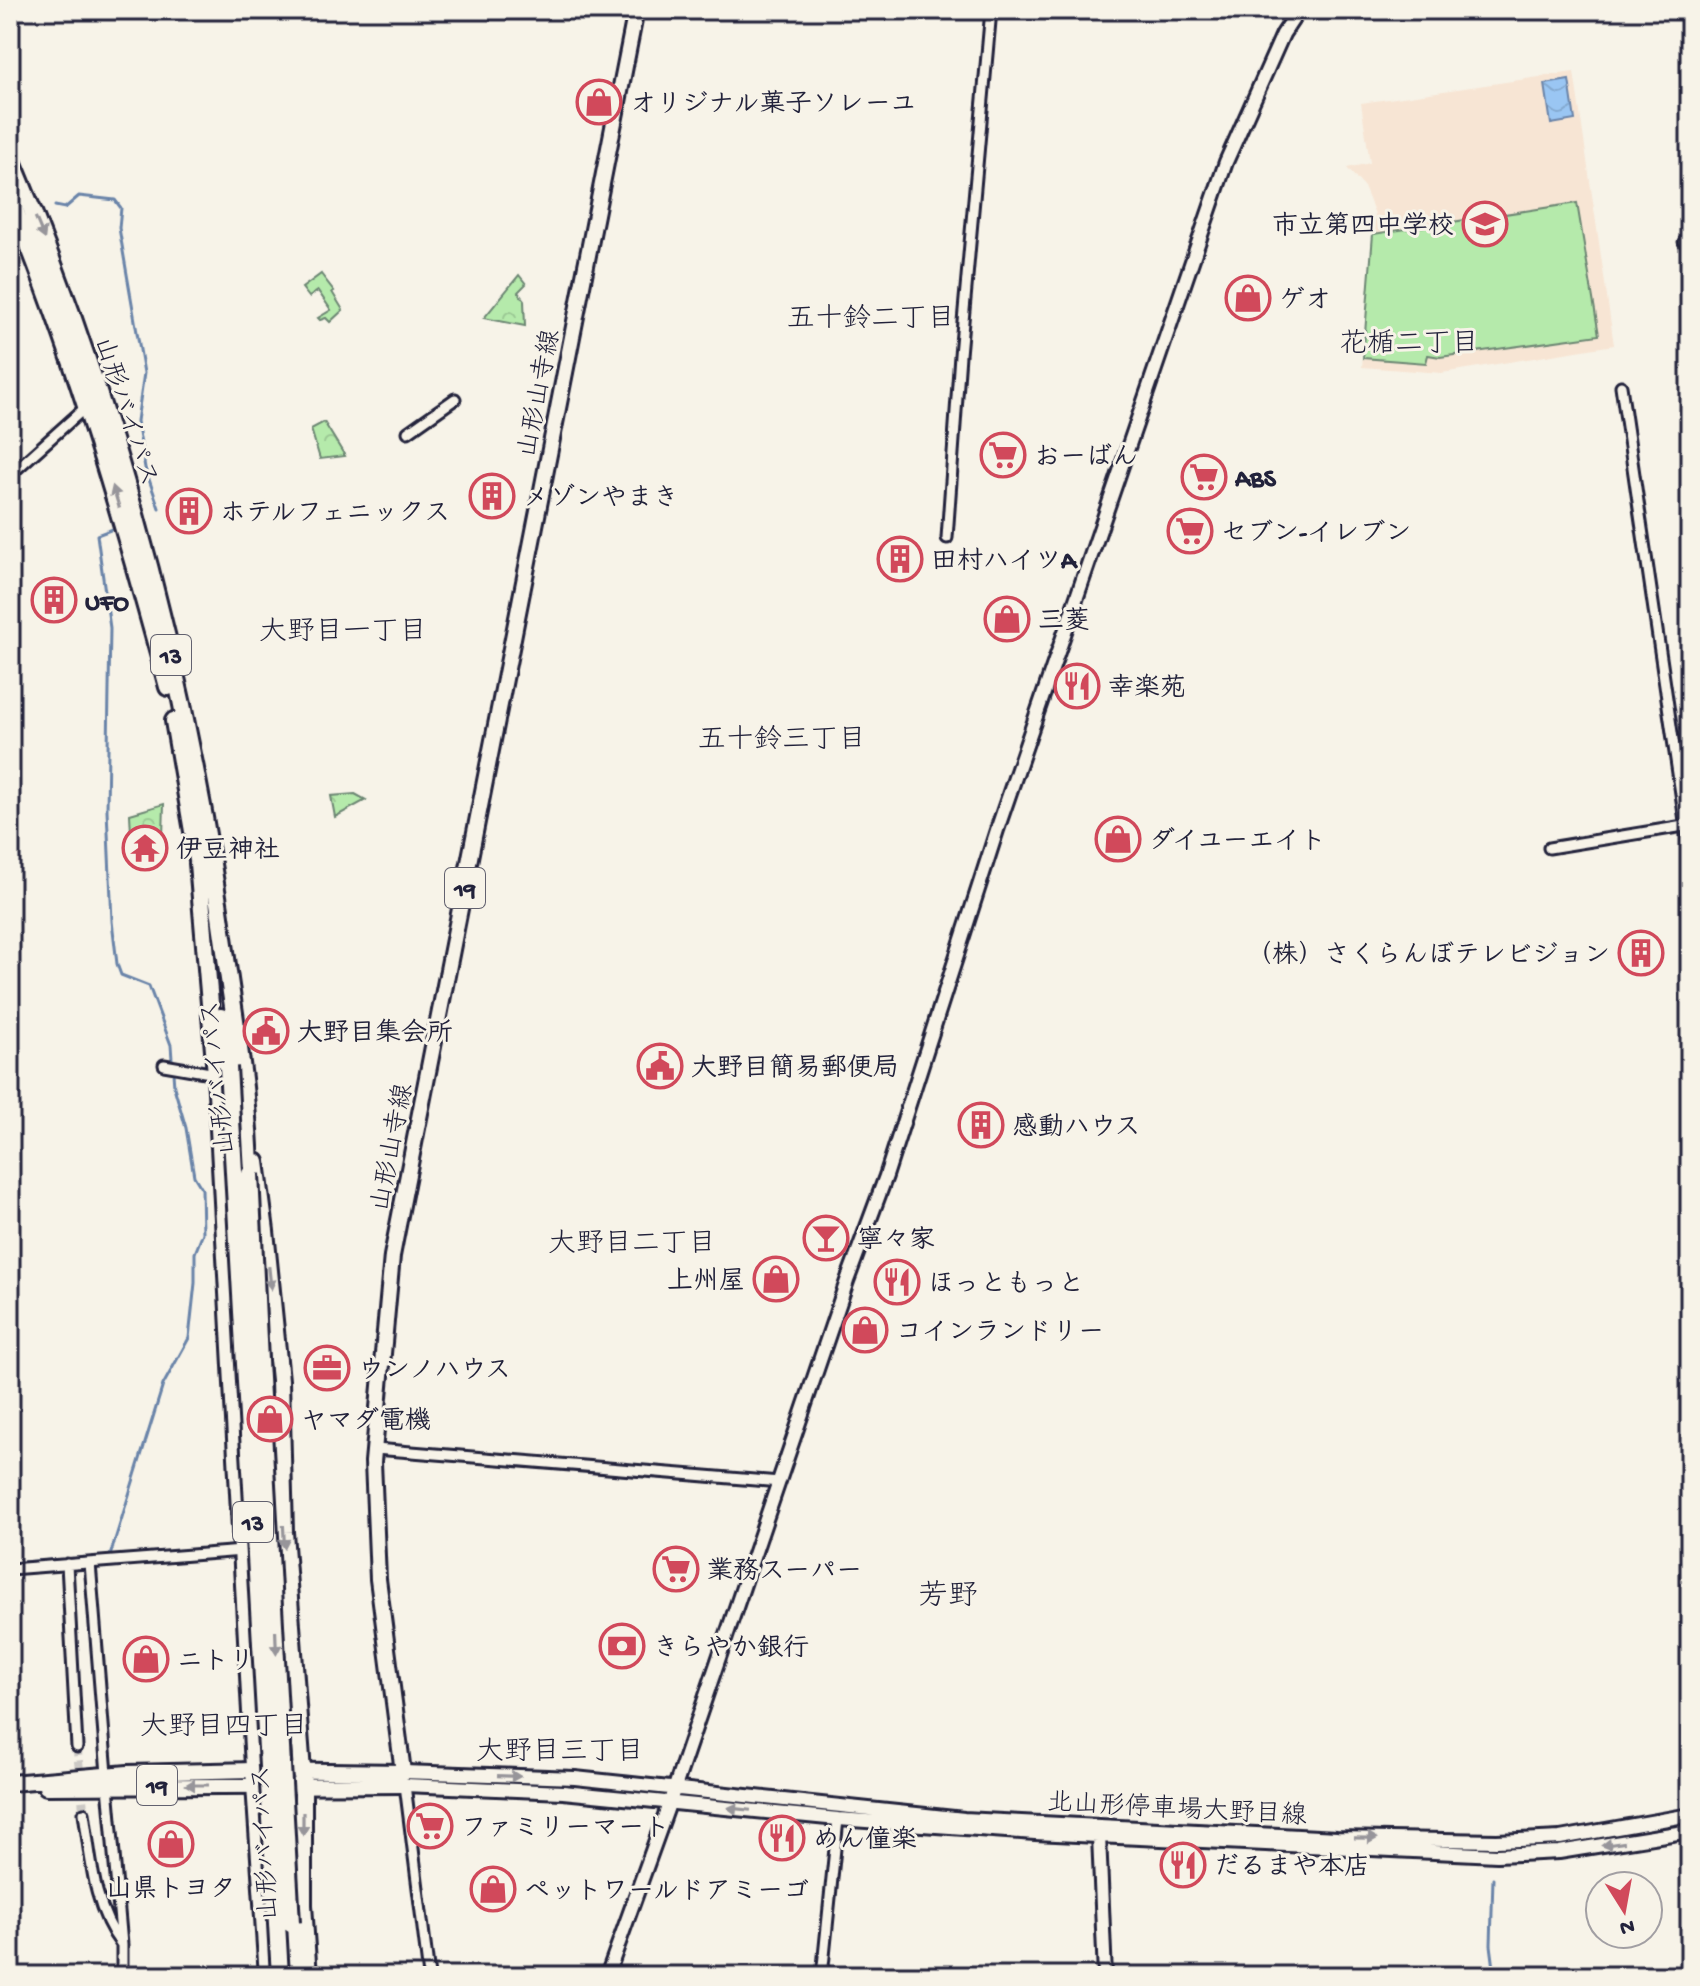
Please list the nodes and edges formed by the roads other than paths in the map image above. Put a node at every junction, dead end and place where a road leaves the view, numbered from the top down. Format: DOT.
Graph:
graph roads {
  1 [pos="636,10"];
  2 [pos="991,10"];
  3 [pos="1299,10"];
  4 [pos="10,156"];
  5 [pos="10,198"];
  6 [pos="1621,386"];
  7 [pos="455,399"];
  8 [pos="87,406"];
  9 [pos="408,432"];
  10 [pos="10,475"];
  11 [pos="947,538"];
  12 [pos="1688,825"];
  13 [pos="1549,848"];
  14 [pos="1690,855"];
  15 [pos="164,1065"];
  16 [pos="222,1070"];
  17 [pos="249,1117"];
  18 [pos="375,1449"];
  19 [pos="780,1482"];
  20 [pos="243,1551"];
  21 [pos="90,1563"];
  22 [pos="67,1564"];
  23 [pos="10,1569"];
  24 [pos="77,1747"];
  25 [pos="254,1777"];
  26 [pos="303,1778"];
  27 [pos="404,1779"];
  28 [pos="107,1780"];
  29 [pos="10,1786"];
  30 [pos="672,1796"];
  31 [pos="84,1813"];
  32 [pos="1690,1815"];
  33 [pos="838,1819"];
  34 [pos="1690,1831"];
  35 [pos="1099,1836"];
  36 [pos="122,1945"];
  37 [pos="122,1976"];
  38 [pos="268,1976"];
  39 [pos="280,1976"];
  40 [pos="296,1976"];
  41 [pos="308,1976"];
  42 [pos="429,1976"];
  43 [pos="607,1976"];
  44 [pos="822,1976"];
  45 [pos="1105,1976"];
  1 -- 18 [label="main road, 山形山寺線 / 19"];
  2 -- 11 [label="street"];
  3 -- 19 [label="main road"];
  4 -- 17 [label="highway, 山形バイパス / 13, one-way"];
  5 -- 8 [label="highway, 山形バイパス / 13"];
  6 -- 12 [label="street"];
  7 -- 9 [label="street"];
  8 -- 10 [label="street"];
  16 -- 8 [label="highway, 山形バイパス / 13, one-way"];
  12 -- 13 [label="street"];
  12 -- 14 [label="street"];
  15 -- 16 [label="street"];
  16 -- 20 [label="highway"];
  16 -- 39 [label="highway, 山形バイパス / 13, bridge"];
  17 -- 26 [label="highway, one-way"];
  17 -- 40 [label="highway, 山形バイパス / 13, one-way, bridge"];
  18 -- 19 [label="street"];
  18 -- 27 [label="main road, 山形山寺線 / 19"];
  19 -- 30 [label="main road"];
  20 -- 21 [label="street"];
  20 -- 25 [label="highway"];
  21 -- 22 [label="street"];
  21 -- 28 [label="street"];
  22 -- 23 [label="street"];
  22 -- 24 [label="street"];
  25 -- 26 [label="main road, 19"];
  25 -- 28 [label="main road, 19"];
  25 -- 38 [label="highway"];
  26 -- 27 [label="main road, 19"];
  26 -- 41 [label="highway, one-way"];
  27 -- 30 [label="main road"];
  27 -- 42 [label="street"];
  28 -- 29 [label="main road, 19"];
  28 -- 36 [label="street"];
  30 -- 32 [label="main road, 北山形停車場大野目線, one-way"];
  33 -- 30 [label="main road, 北山形停車場大野目線, one-way"];
  30 -- 43 [label="main road"];
  31 -- 36 [label="street"];
  33 -- 35 [label="main road, 北山形停車場大野目線"];
  33 -- 44 [label="street"];
  34 -- 35 [label="main road, 北山形停車場大野目線, one-way"];
  35 -- 45 [label="main road"];
  36 -- 37 [label="street"];
}
